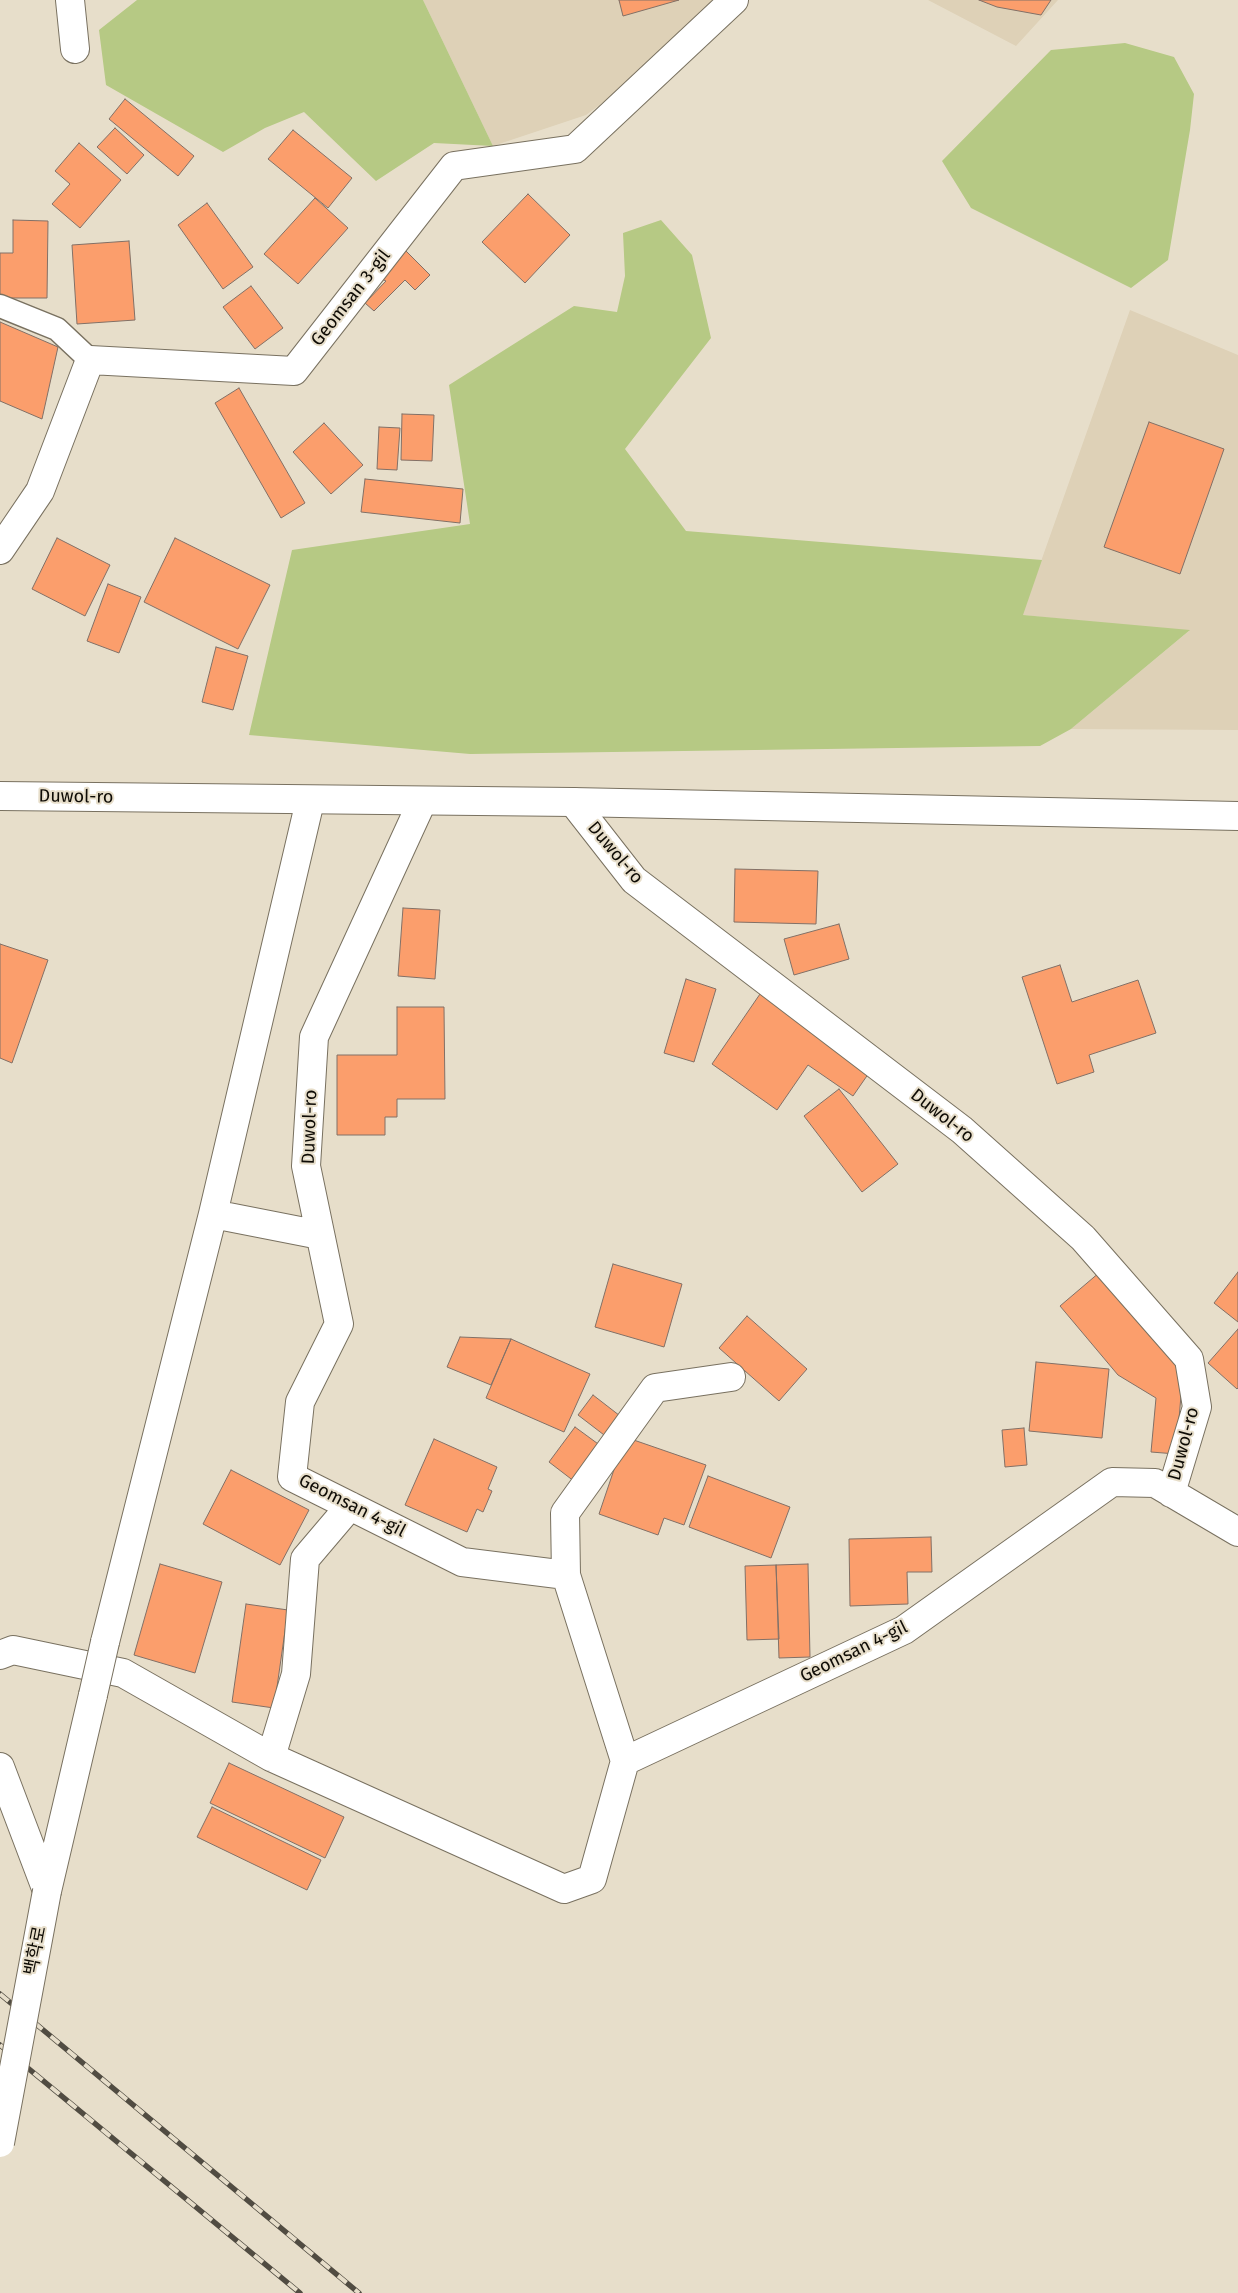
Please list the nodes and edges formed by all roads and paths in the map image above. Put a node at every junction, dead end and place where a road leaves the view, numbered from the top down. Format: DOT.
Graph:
graph roads {
  1 [pos="70,0"];
  2 [pos="734,0"];
  3 [pos="75,49"];
  4 [pos="0,306"];
  5 [pos="90,360"];
  6 [pos="0,550"];
  7 [pos="0,796"];
  8 [pos="310,801"];
  9 [pos="422,802"];
  10 [pos="573,802"];
  11 [pos="1238,816"];
  12 [pos="213,1214"];
  13 [pos="320,1235"];
  14 [pos="731,1377"];
  15 [pos="1171,1493"];
  16 [pos="350,1506"];
  17 [pos="1238,1532"];
  18 [pos="566,1575"];
  19 [pos="0,1655"];
  20 [pos="271,1757"];
  21 [pos="626,1761"];
  22 [pos="0,1767"];
  23 [pos="47,1891"];
  24 [pos="0,2143"];
  1 -- 3 [label="street"];
  2 -- 5 [label="street, Geomsan 3-gil"];
  4 -- 5 [label="lane"];
  5 -- 6 [label="street"];
  7 -- 8 [label="street, Duwol-ro"];
  8 -- 9 [label="street, Duwol-ro"];
  8 -- 12 [label="street, 백학로"];
  9 -- 10 [label="street, Duwol-ro"];
  9 -- 13 [label="street, Duwol-ro"];
  10 -- 11 [label="street, Duwol-ro"];
  10 -- 15 [label="street, Duwol-ro"];
  12 -- 13 [label="street"];
  12 -- 23 [label="street, 백학로, bridge"];
  13 -- 16 [label="street, Geomsan 4-gil"];
  14 -- 18 [label="street"];
  15 -- 17 [label="street, Geomsan 4-gil"];
  15 -- 21 [label="street, Geomsan 4-gil"];
  16 -- 18 [label="street, Geomsan 4-gil"];
  16 -- 20 [label="street"];
  18 -- 21 [label="street"];
  19 -- 20 [label="street"];
  20 -- 21 [label="street"];
  22 -- 23 [label="street"];
  23 -- 24 [label="street, 백학로, bridge"];
}
